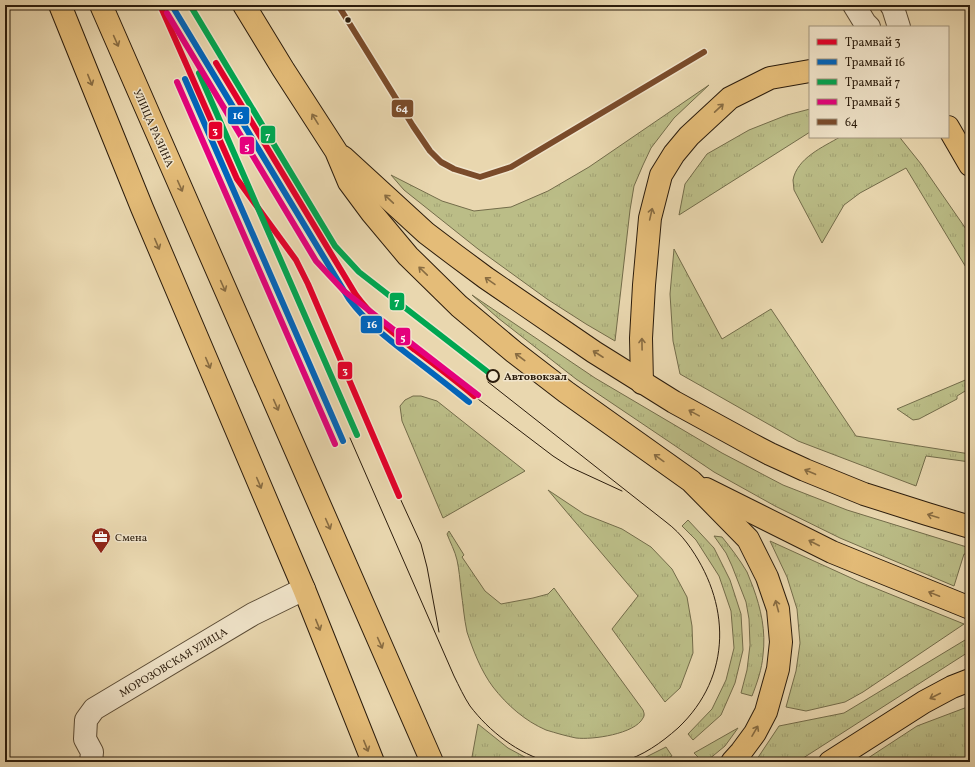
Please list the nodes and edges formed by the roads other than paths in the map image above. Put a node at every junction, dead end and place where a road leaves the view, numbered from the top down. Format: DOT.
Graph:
graph roads {
  1 [pos="60,5"];
  2 [pos="101,5"];
  3 [pos="244,5"];
  4 [pos="854,5"];
  5 [pos="891,5"];
  6 [pos="868,26"];
  7 [pos="899,26"];
  8 [pos="809,71"];
  9 [pos="949,129"];
  10 [pos="336,151"];
  11 [pos="970,165"];
  12 [pos="642,383"];
  13 [pos="691,481"];
  14 [pos="970,527"];
  15 [pos="304,589"];
  16 [pos="970,608"];
  17 [pos="970,680"];
  18 [pos="91,762"];
  19 [pos="373,762"];
  20 [pos="432,762"];
  21 [pos="732,762"];
  22 [pos="830,762"];
  1 -- 15 [label="main road, one-way"];
  2 -- 20 [label="main road, УЛИЦА РАЗИНА, one-way"];
  10 -- 3 [label="main road, one-way"];
  4 -- 6 [label="street"];
  5 -- 7 [label="street"];
  12 -- 8 [label="main road, one-way"];
  9 -- 11 [label="main road"];
  12 -- 10 [label="main road, one-way"];
  13 -- 10 [label="main road, one-way"];
  14 -- 12 [label="main road, one-way"];
  16 -- 13 [label="main road, one-way"];
  21 -- 13 [label="main road, one-way"];
  15 -- 18 [label="street, МОРОЗОВСКАЯ УЛИЦА"];
  15 -- 19 [label="main road, one-way"];
  17 -- 22 [label="main road, one-way"];
}
